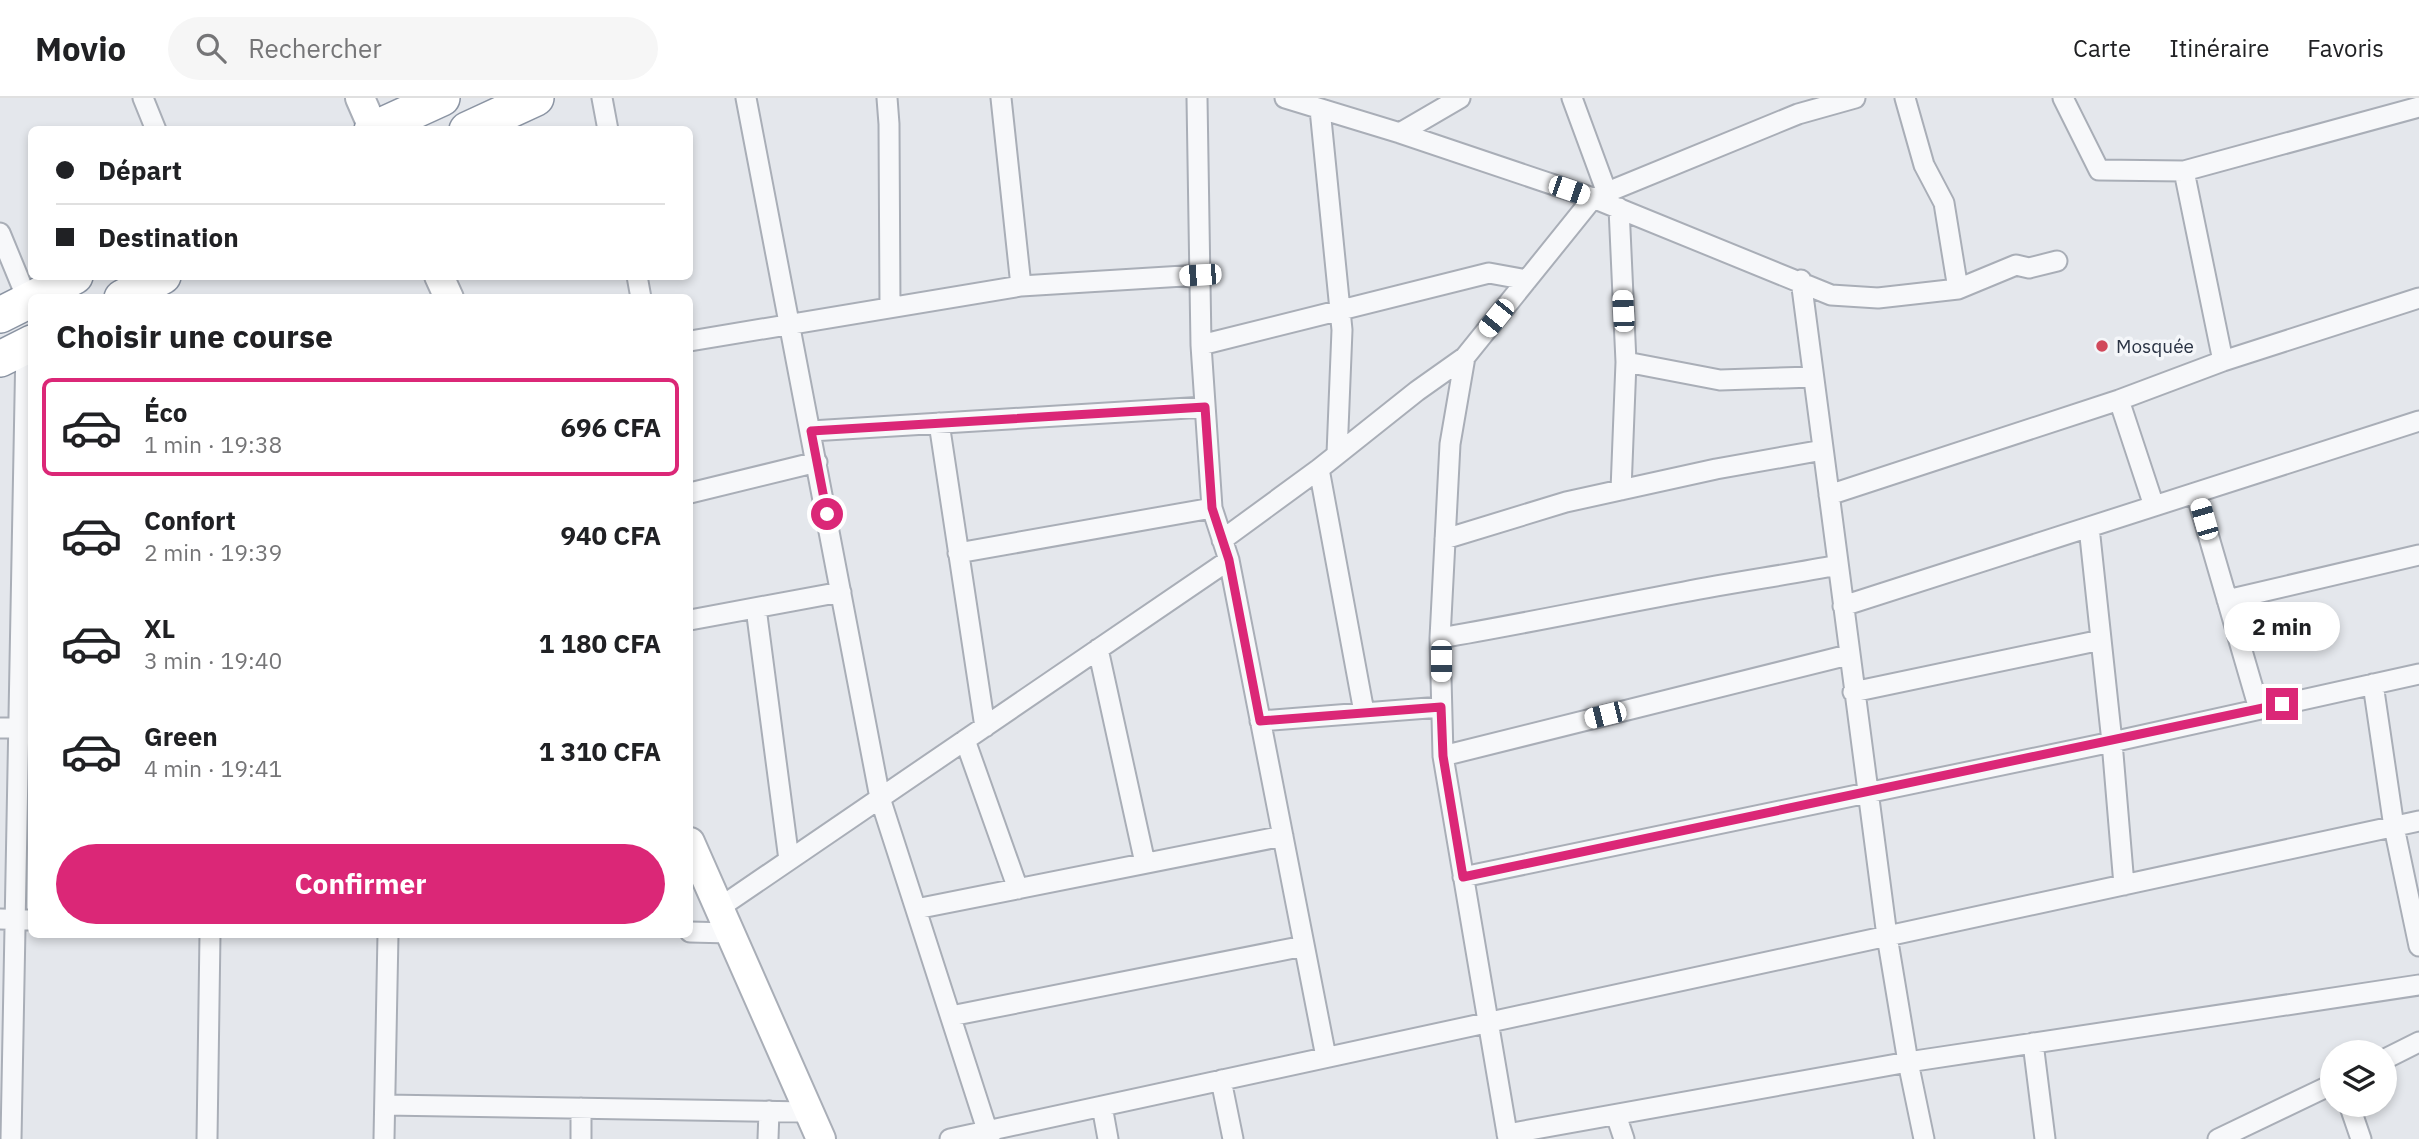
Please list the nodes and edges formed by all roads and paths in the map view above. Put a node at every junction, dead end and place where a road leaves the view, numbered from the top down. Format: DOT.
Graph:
graph roads {
  1 [pos="143,98"];
  2 [pos="360,98"];
  3 [pos="442,98"];
  4 [pos="536,98"];
  5 [pos="602,98"];
  6 [pos="746,98"];
  7 [pos="887,98"];
  8 [pos="1002,98"];
  9 [pos="1197,98"];
  10 [pos="1285,98"];
  11 [pos="1460,98"];
  12 [pos="1572,98"];
  13 [pos="1855,98"];
  14 [pos="1905,98"];
  15 [pos="2063,98"];
  16 [pos="2419,107"];
  17 [pos="1320,109"];
  18 [pos="154,126"];
  19 [pos="372,126"];
  20 [pos="380,126"];
  21 [pos="476,126"];
  22 [pos="607,126"];
  23 [pos="1400,133"];
  24 [pos="2184,172"];
  25 [pos="1606,200"];
  26 [pos="0,233"];
  27 [pos="2057,261"];
  28 [pos="1200,275"];
  29 [pos="67,280"];
  30 [pos="155,280"];
  31 [pos="1527,280"];
  32 [pos="1801,281"];
  33 [pos="1021,286"];
  34 [pos="1958,289"];
  35 [pos="40,294"];
  36 [pos="129,294"];
  37 [pos="2419,298"];
  38 [pos="23,303"];
  39 [pos="890,307"];
  40 [pos="1340,310"];
  41 [pos="791,324"];
  42 [pos="693,340"];
  43 [pos="1201,345"];
  44 [pos="19,349"];
  45 [pos="1465,357"];
  46 [pos="2223,361"];
  47 [pos="1626,362"];
  48 [pos="1813,377"];
  49 [pos="2119,400"];
  50 [pos="1205,407"];
  51 [pos="2419,421"];
  52 [pos="939,423"];
  53 [pos="811,431"];
  54 [pos="1823,450"];
  55 [pos="1337,454"];
  56 [pos="817,462"];
  57 [pos="1319,469"];
  58 [pos="1621,490"];
  59 [pos="693,492"];
  60 [pos="2196,493"];
  61 [pos="1829,495"];
  62 [pos="2154,506"];
  63 [pos="1212,508"];
  64 [pos="2089,527"];
  65 [pos="1445,539"];
  66 [pos="1222,540"];
  67 [pos="958,553"];
  68 [pos="2419,555"];
  69 [pos="1229,560"];
  70 [pos="1838,565"];
  71 [pos="27,576"];
  72 [pos="841,592"];
  73 [pos="2227,600"];
  74 [pos="1843,606"];
  75 [pos="756,608"];
  76 [pos="693,619"];
  77 [pos="1440,638"];
  78 [pos="2101,640"];
  79 [pos="1098,649"];
  80 [pos="1848,655"];
  81 [pos="2419,674"];
  82 [pos="2373,684"];
  83 [pos="1853,692"];
  84 [pos="1441,707"];
  85 [pos="2259,709"];
  86 [pos="1364,712"];
  87 [pos="1260,721"];
  88 [pos="985,727"];
  89 [pos="17,728"];
  90 [pos="965,740"];
  91 [pos="2112,742"];
  92 [pos="1443,756"];
  93 [pos="1867,793"];
  94 [pos="880,798"];
  95 [pos="2419,821"];
  96 [pos="2394,827"];
  97 [pos="1283,836"];
  98 [pos="693,849"];
  99 [pos="789,860"];
  100 [pos="1145,863"];
  101 [pos="1463,877"];
  102 [pos="2124,885"];
  103 [pos="1018,889"];
  104 [pos="916,909"];
  105 [pos="16,919"];
  106 [pos="724,920"];
  107 [pos="693,931"];
  108 [pos="1886,936"];
  109 [pos="210,938"];
  110 [pos="388,938"];
  111 [pos="1304,946"];
  112 [pos="2419,946"];
  113 [pos="2419,985"];
  114 [pos="951,1016"];
  115 [pos="1488,1023"];
  116 [pos="2419,1042"];
  117 [pos="2033,1043"];
  118 [pos="2397,1053"];
  119 [pos="1326,1058"];
  120 [pos="1908,1062"];
  121 [pos="1221,1080"];
  122 [pos="2320,1090"];
  123 [pos="385,1105"];
  124 [pos="1102,1106"];
  125 [pos="581,1108"];
  126 [pos="769,1111"];
  127 [pos="809,1112"];
  128 [pos="1616,1115"];
  129 [pos="2353,1117"];
  130 [pos="989,1135"];
  131 [pos="1508,1136"];
  132 [pos="11,1139"];
  133 [pos="206,1139"];
  134 [pos="384,1139"];
  135 [pos="581,1139"];
  136 [pos="768,1139"];
  137 [pos="821,1139"];
  138 [pos="950,1139"];
  139 [pos="1108,1139"];
  140 [pos="1233,1139"];
  141 [pos="1624,1139"];
  142 [pos="1924,1139"];
  143 [pos="2045,1139"];
  144 [pos="2218,1139"];
  145 [pos="2361,1139"];
  1 -- 18 [label="street"];
  2 -- 19 [label="street"];
  3 -- 20 [label="highway"];
  4 -- 21 [label="highway"];
  5 -- 22 [label="street"];
  6 -- 41 [label="street"];
  7 -- 39 [label="street"];
  8 -- 33 [label="street"];
  9 -- 28 [label="street"];
  10 -- 17 [label="street"];
  11 -- 23 [label="street"];
  12 -- 25 [label="street"];
  13 -- 25 [label="street"];
  14 -- 34 [label="street"];
  15 -- 24 [label="street"];
  16 -- 24 [label="street"];
  17 -- 23 [label="street"];
  17 -- 40 [label="street"];
  23 -- 25 [label="street"];
  24 -- 46 [label="street"];
  25 -- 31 [label="street"];
  25 -- 32 [label="street"];
  25 -- 47 [label="street"];
  26 -- 38 [label="street"];
  27 -- 34 [label="street"];
  28 -- 33 [label="street"];
  28 -- 43 [label="street"];
  29 -- 35 [label="highway"];
  30 -- 36 [label="highway"];
  31 -- 40 [label="street"];
  31 -- 45 [label="street"];
  32 -- 34 [label="street"];
  32 -- 48 [label="street"];
  33 -- 39 [label="street"];
  37 -- 46 [label="street"];
  39 -- 41 [label="street"];
  40 -- 43 [label="street"];
  40 -- 55 [label="street"];
  41 -- 42 [label="street"];
  41 -- 53 [label="street"];
  43 -- 50 [label="street"];
  44 -- 71 [label="street"];
  45 -- 55 [label="street"];
  45 -- 65 [label="street"];
  46 -- 49 [label="street"];
  47 -- 48 [label="street"];
  47 -- 58 [label="street"];
  48 -- 54 [label="street"];
  49 -- 61 [label="street"];
  49 -- 62 [label="street"];
  50 -- 52 [label="street"];
  50 -- 63 [label="street"];
  51 -- 60 [label="street"];
  52 -- 53 [label="street"];
  52 -- 67 [label="street"];
  53 -- 56 [label="street"];
  54 -- 58 [label="street"];
  54 -- 61 [label="street"];
  55 -- 57 [label="street"];
  56 -- 59 [label="street"];
  56 -- 72 [label="street"];
  57 -- 66 [label="street"];
  57 -- 86 [label="street"];
  58 -- 65 [label="street"];
  60 -- 62 [label="street"];
  60 -- 73 [label="street"];
  61 -- 70 [label="street"];
  62 -- 64 [label="street"];
  63 -- 66 [label="street"];
  63 -- 67 [label="street"];
  64 -- 74 [label="street"];
  64 -- 78 [label="street"];
  65 -- 77 [label="street"];
  66 -- 69 [label="street"];
  67 -- 88 [label="street"];
  68 -- 73 [label="street"];
  69 -- 79 [label="street"];
  69 -- 87 [label="street"];
  70 -- 74 [label="street"];
  70 -- 77 [label="street"];
  71 -- 89 [label="street"];
  72 -- 75 [label="street"];
  72 -- 94 [label="street"];
  73 -- 85 [label="street"];
  74 -- 80 [label="street"];
  75 -- 76 [label="street"];
  75 -- 99 [label="street"];
  77 -- 84 [label="street"];
  78 -- 83 [label="street"];
  78 -- 91 [label="street"];
  79 -- 88 [label="street"];
  79 -- 100 [label="street"];
  80 -- 83 [label="street"];
  80 -- 92 [label="street"];
  81 -- 82 [label="street"];
  82 -- 85 [label="street"];
  82 -- 96 [label="street"];
  83 -- 93 [label="street"];
  84 -- 86 [label="street"];
  84 -- 92 [label="street"];
  85 -- 91 [label="street"];
  86 -- 87 [label="street"];
  87 -- 97 [label="street"];
  88 -- 90 [label="street"];
  89 -- 105 [label="street"];
  90 -- 94 [label="street"];
  90 -- 103 [label="street"];
  91 -- 93 [label="street"];
  91 -- 102 [label="street"];
  92 -- 101 [label="street"];
  93 -- 101 [label="street"];
  93 -- 108 [label="street"];
  94 -- 99 [label="street"];
  94 -- 104 [label="street"];
  95 -- 96 [label="street"];
  96 -- 102 [label="street"];
  96 -- 112 [label="street"];
  97 -- 100 [label="street"];
  97 -- 111 [label="street"];
  98 -- 106 [label="street"];
  99 -- 106 [label="street"];
  100 -- 103 [label="street"];
  101 -- 115 [label="street"];
  102 -- 108 [label="street"];
  103 -- 104 [label="street"];
  104 -- 114 [label="street"];
  105 -- 132 [label="street"];
  106 -- 107 [label="street"];
  106 -- 127 [label="street"];
  108 -- 115 [label="street"];
  108 -- 120 [label="street"];
  109 -- 133 [label="street"];
  110 -- 123 [label="street"];
  111 -- 114 [label="street"];
  111 -- 119 [label="street"];
  113 -- 117 [label="street"];
  114 -- 130 [label="street"];
  115 -- 119 [label="street"];
  115 -- 131 [label="street"];
  116 -- 118 [label="street"];
  117 -- 120 [label="street"];
  117 -- 143 [label="street"];
  119 -- 121 [label="street"];
  120 -- 128 [label="street"];
  120 -- 142 [label="street"];
  121 -- 124 [label="street"];
  121 -- 140 [label="street"];
  122 -- 144 [label="street"];
  123 -- 125 [label="street"];
  123 -- 134 [label="street"];
  124 -- 130 [label="street"];
  124 -- 139 [label="street"];
  125 -- 126 [label="street"];
  125 -- 135 [label="street"];
  126 -- 127 [label="street"];
  126 -- 136 [label="street"];
  127 -- 137 [label="street"];
  128 -- 131 [label="street"];
  128 -- 141 [label="street"];
  129 -- 145 [label="street"];
  130 -- 138 [label="street"];
}
